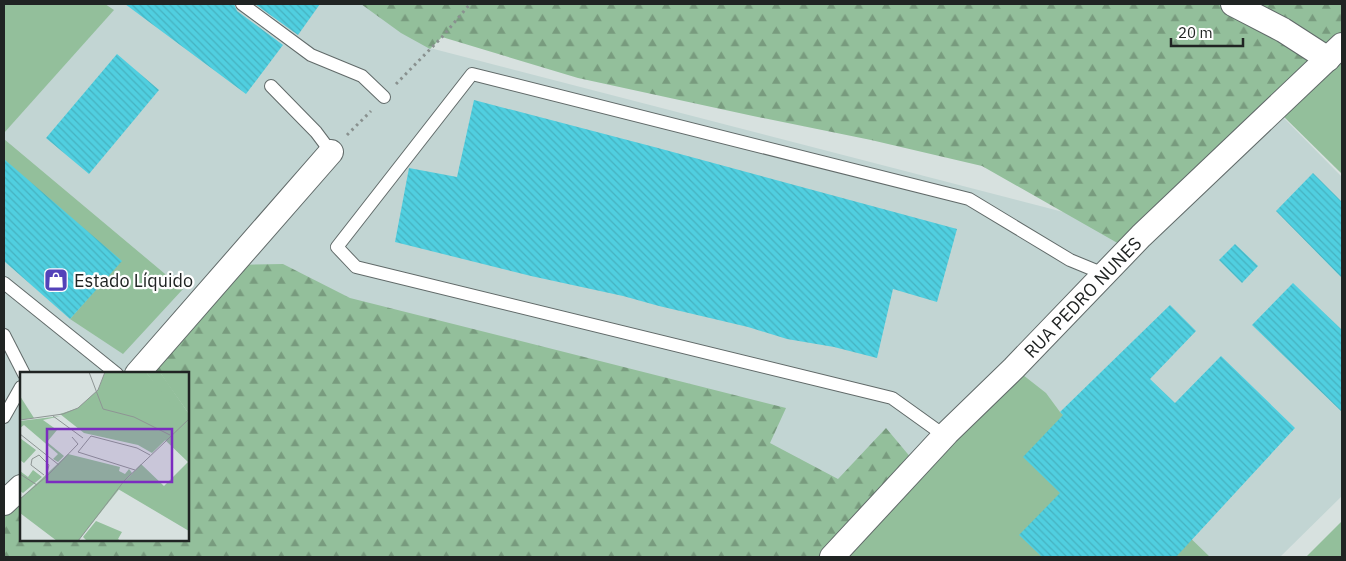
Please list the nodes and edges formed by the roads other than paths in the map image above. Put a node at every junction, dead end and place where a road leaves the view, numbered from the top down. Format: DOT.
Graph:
graph roads {
  1 [pos="242,4"];
  2 [pos="1233,4"];
  3 [pos="1335,52"];
  4 [pos="271,86"];
  5 [pos="384,97"];
  6 [pos="331,152"];
  7 [pos="1104,274"];
  8 [pos="4,283"];
  9 [pos="4,335"];
  10 [pos="23,372"];
  11 [pos="115,372"];
  12 [pos="139,372"];
  13 [pos="20,389"];
  14 [pos="4,416"];
  15 [pos="944,436"];
  16 [pos="20,488"];
  17 [pos="4,503"];
  18 [pos="832,557"];
  1 -- 5 [label="lane"];
  2 -- 3 [label="street"];
  3 -- 7 [label="street, RUA PEDRO NUNES"];
  4 -- 6 [label="lane"];
  6 -- 12 [label="street"];
  7 -- 15 [label="street, RUA PEDRO NUNES"];
  7 -- 15 [label="lane"];
  8 -- 11 [label="lane"];
  9 -- 10 [label="lane"];
  13 -- 14 [label="lane"];
  15 -- 18 [label="street, RUA PEDRO NUNES"];
  16 -- 17 [label="street"];
}
